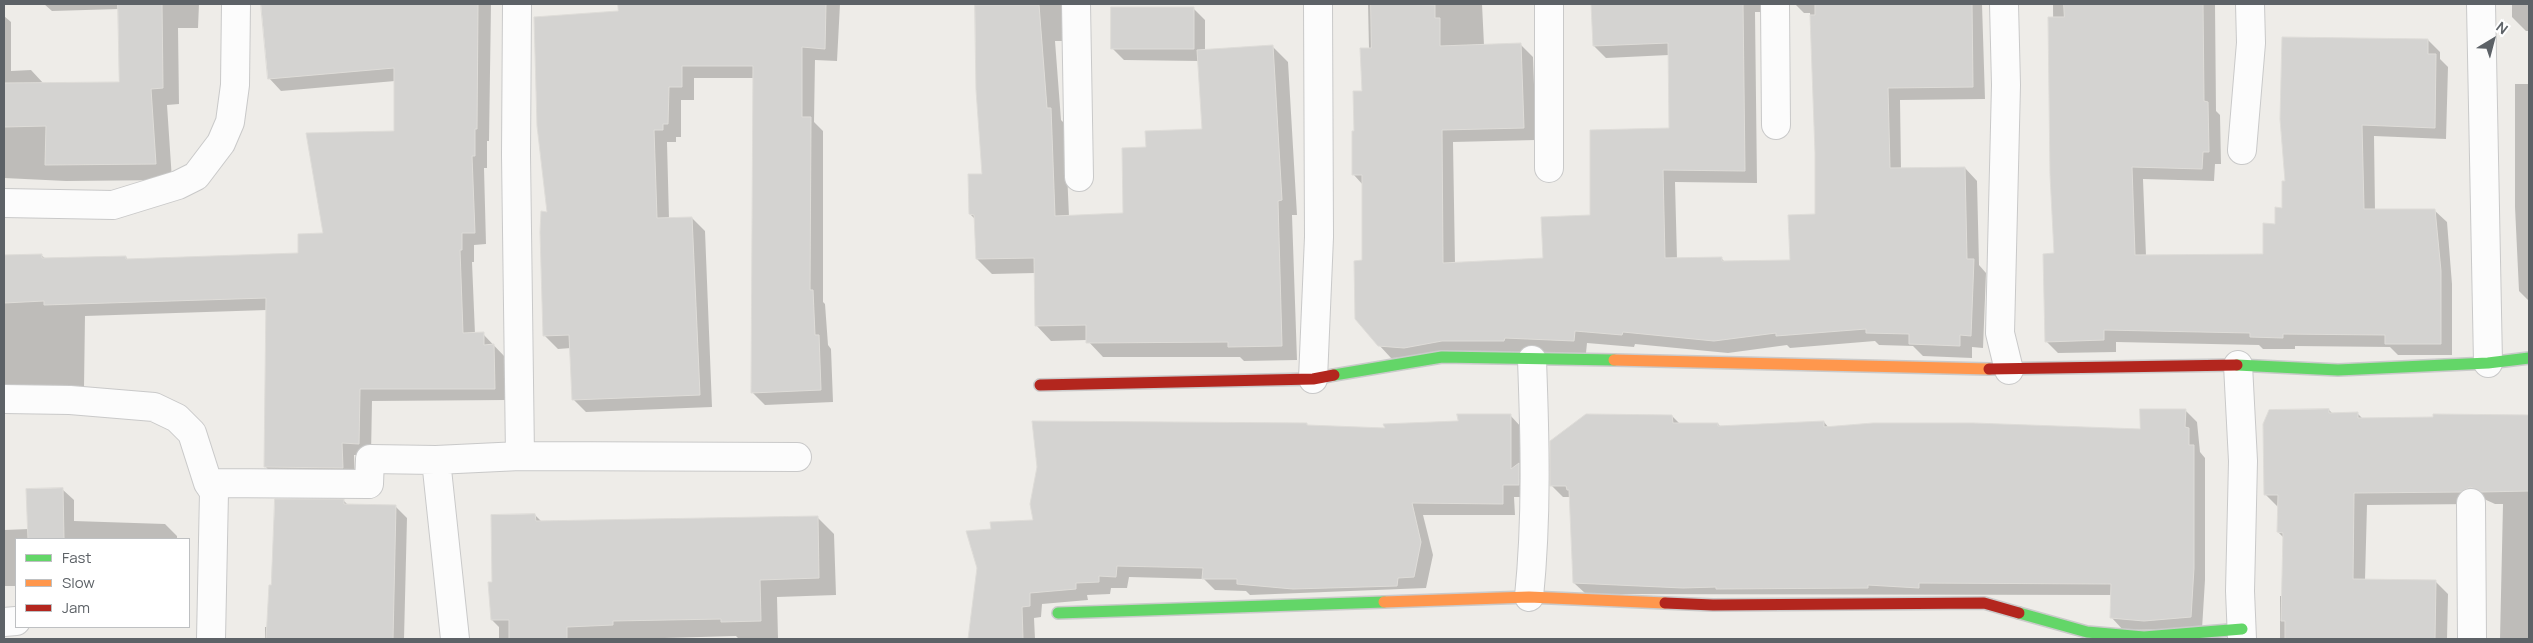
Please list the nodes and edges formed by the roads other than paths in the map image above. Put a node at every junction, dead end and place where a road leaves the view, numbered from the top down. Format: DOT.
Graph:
graph roads {
  1 [pos="236,4"];
  2 [pos="518,4"];
  3 [pos="1076,4"];
  4 [pos="1318,4"];
  5 [pos="1549,4"];
  6 [pos="1775,4"];
  7 [pos="2004,4"];
  8 [pos="2250,4"];
  9 [pos="2481,4"];
  10 [pos="1776,125"];
  11 [pos="2242,150"];
  12 [pos="1550,168"];
  13 [pos="1079,177"];
  14 [pos="4,203"];
  15 [pos="2529,358"];
  16 [pos="1532,360"];
  17 [pos="2488,363"];
  18 [pos="2238,365"];
  19 [pos="2008,370"];
  20 [pos="1313,379"];
  21 [pos="1040,384"];
  22 [pos="4,399"];
  23 [pos="520,456"];
  24 [pos="797,457"];
  25 [pos="436,460"];
  26 [pos="208,484"];
  27 [pos="2471,504"];
  28 [pos="1529,597"];
  29 [pos="1058,613"];
  30 [pos="2242,634"];
  31 [pos="211,639"];
  32 [pos="455,639"];
  33 [pos="2472,639"];
  1 -- 14 [label="street"];
  2 -- 23 [label="street"];
  3 -- 13 [label="street"];
  4 -- 20 [label="street"];
  5 -- 12 [label="street"];
  6 -- 10 [label="street"];
  7 -- 19 [label="street"];
  8 -- 11 [label="street"];
  9 -- 17 [label="street"];
  15 -- 17 [label="street"];
  16 -- 19 [label="street"];
  16 -- 20 [label="street"];
  16 -- 28 [label="street"];
  17 -- 18 [label="street"];
  18 -- 19 [label="street"];
  18 -- 30 [label="street"];
  20 -- 21 [label="street"];
  22 -- 26 [label="street"];
  23 -- 24 [label="street"];
  23 -- 25 [label="street"];
  25 -- 26 [label="street"];
  25 -- 32 [label="street"];
  26 -- 31 [label="street"];
  27 -- 33 [label="street"];
  28 -- 29 [label="street"];
  28 -- 30 [label="street"];
}
